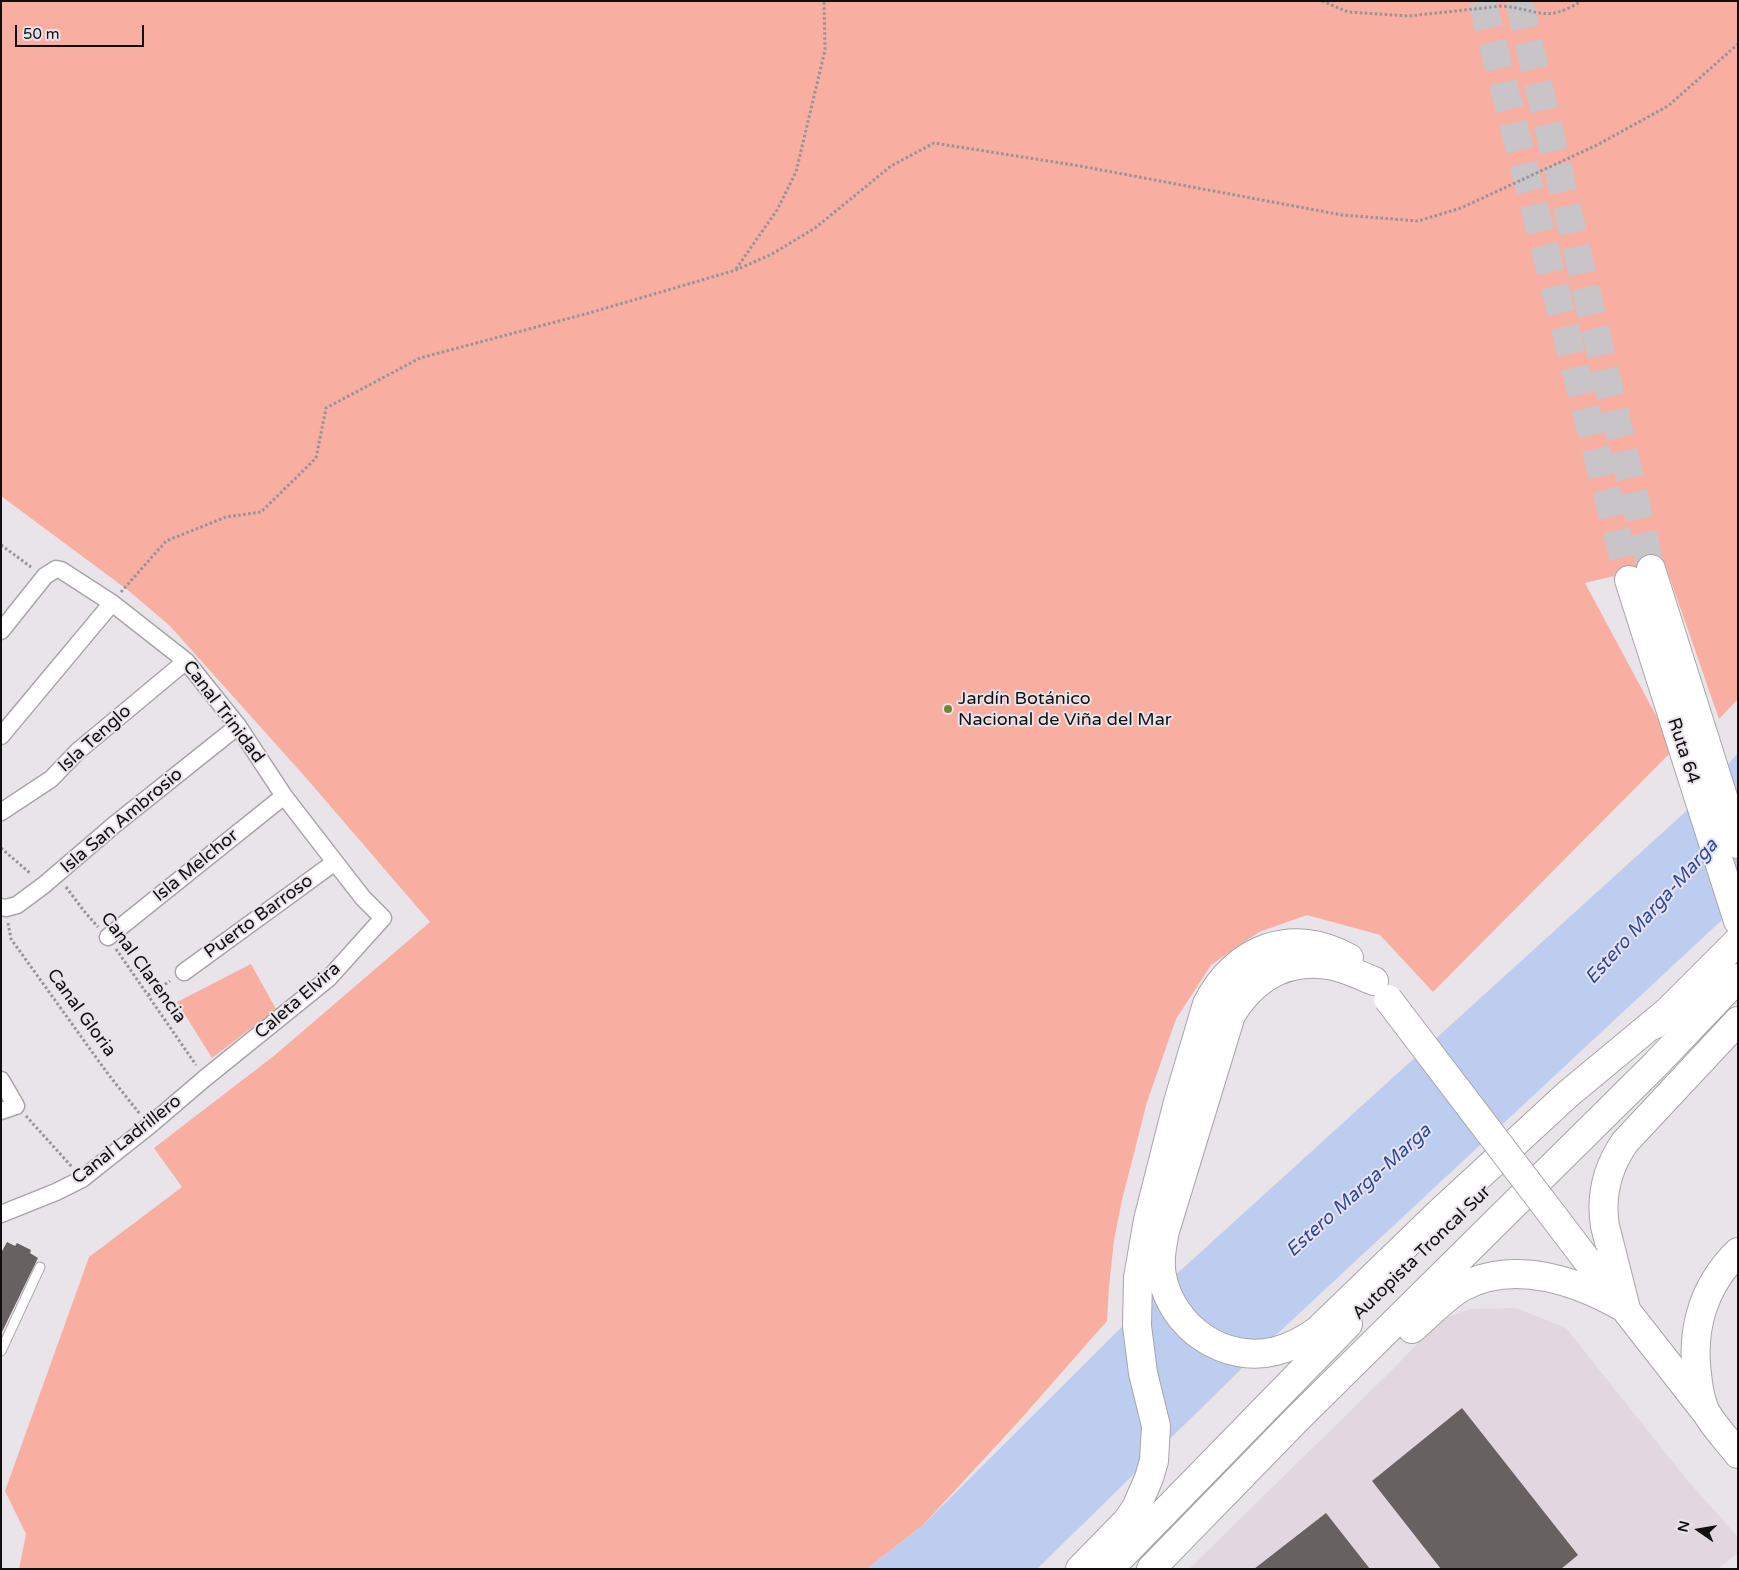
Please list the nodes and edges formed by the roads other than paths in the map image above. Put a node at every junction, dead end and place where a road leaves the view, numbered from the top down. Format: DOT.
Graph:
graph roads {
  1 [pos="112,604"];
  2 [pos="1,631"];
  3 [pos="186,661"];
  4 [pos="238,726"];
  5 [pos="1,736"];
  6 [pos="284,796"];
  7 [pos="1,812"];
  8 [pos="1738,844"];
  9 [pos="335,862"];
  10 [pos="3,908"];
  11 [pos="1738,921"];
  12 [pos="108,937"];
  13 [pos="1738,941"];
  14 [pos="184,972"];
  15 [pos="1738,978"];
  16 [pos="1381,990"];
  17 [pos="1668,1011"];
  18 [pos="1738,1021"];
  19 [pos="219,1067"];
  20 [pos="1,1080"];
  21 [pos="9,1108"];
  22 [pos="1,1214"];
  23 [pos="1738,1252"];
  24 [pos="40,1267"];
  25 [pos="1626,1309"];
  26 [pos="1,1351"];
  27 [pos="1710,1418"];
  28 [pos="1738,1454"];
  29 [pos="1080,1569"];
  30 [pos="1109,1569"];
  31 [pos="1151,1569"];
  32 [pos="1173,1569"];
  1 -- 2 [label="street, Canal Trinidad"];
  1 -- 3 [label="street, Canal Trinidad"];
  1 -- 5 [label="street"];
  3 -- 4 [label="street, Canal Trinidad"];
  3 -- 7 [label="street, Isla Tenglo"];
  4 -- 6 [label="street, Canal Trinidad"];
  4 -- 10 [label="street, Isla San Ambrosio"];
  6 -- 9 [label="street, Canal Trinidad"];
  6 -- 12 [label="street, Isla Melchor"];
  8 -- 11 [label="highway, Ruta 64"];
  9 -- 14 [label="street, Puerto Barroso"];
  9 -- 19 [label="street, Caleta Elvira"];
  13 -- 17 [label="highway, Autopista Troncal Sur"];
  15 -- 31 [label="highway, Autopista Troncal Sur"];
  16 -- 17 [label="highway"];
  16 -- 25 [label="highway, bridge"];
  16 -- 29 [label="highway"];
  17 -- 30 [label="highway, Autopista Troncal Sur"];
  18 -- 25 [label="highway"];
  19 -- 22 [label="street, Canal Ladrillero"];
  20 -- 21 [label="street"];
  23 -- 27 [label="highway"];
  24 -- 26 [label="lane"];
  25 -- 27 [label="highway"];
  25 -- 32 [label="highway"];
  27 -- 28 [label="highway"];
}
